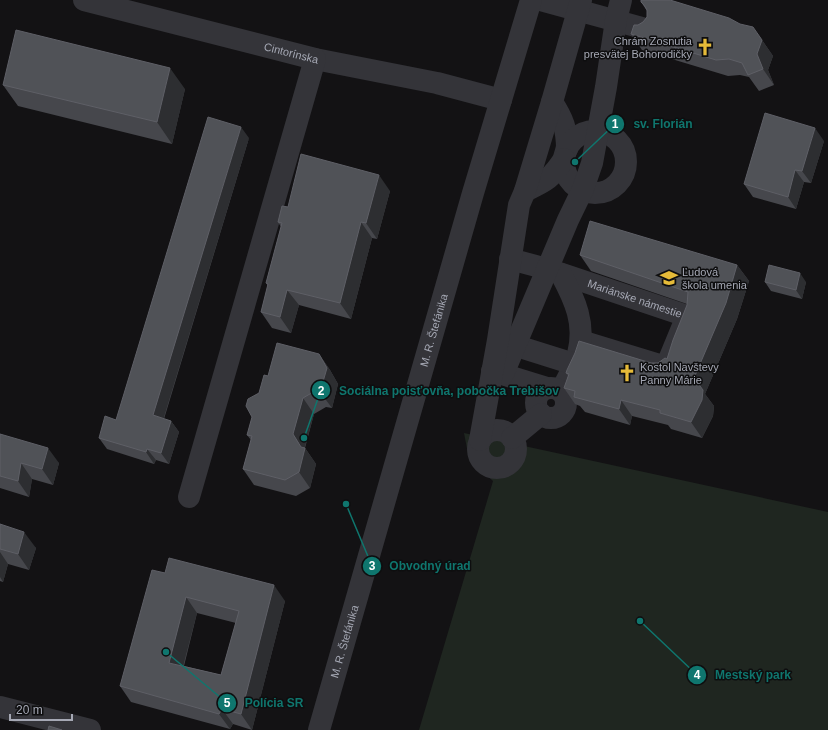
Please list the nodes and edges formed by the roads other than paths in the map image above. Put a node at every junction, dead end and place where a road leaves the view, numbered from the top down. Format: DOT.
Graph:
graph roads {
  1 [pos="84,0"];
  2 [pos="531,0"];
  3 [pos="540,0"];
  4 [pos="580,5"];
  5 [pos="618,10"];
  6 [pos="646,28"];
  7 [pos="315,59"];
  8 [pos="501,100"];
  9 [pos="552,102"];
  10 [pos="597,132"];
  11 [pos="566,154"];
  12 [pos="583,189"];
  13 [pos="525,191"];
  14 [pos="510,259"];
  15 [pos="554,272"];
  16 [pos="581,341"];
  17 [pos="506,343"];
  18 [pos="498,373"];
  19 [pos="566,380"];
  20 [pos="512,438"];
  21 [pos="480,440"];
  22 [pos="189,497"];
  23 [pos="0,707"];
  24 [pos="90,730"];
  25 [pos="319,730"];
  1 -- 7 [label="street, Cintorínska"];
  2 -- 8 [label="street, M. R. Štefánika"];
  3 -- 4 [label="street"];
  4 -- 5 [label="street"];
  4 -- 9 [label="street"];
  5 -- 6 [label="street"];
  5 -- 10 [label="street"];
  7 -- 8 [label="street, Cintorínska"];
  7 -- 22 [label="street"];
  8 -- 25 [label="street, M. R. Štefánika"];
  9 -- 11 [label="street"];
  9 -- 13 [label="street"];
  10 -- 11 [label="street"];
  10 -- 12 [label="street"];
  10 -- 12 [label="street"];
  11 -- 12 [label="street"];
  11 -- 13 [label="street"];
  12 -- 15 [label="street"];
  13 -- 14 [label="street"];
  14 -- 15 [label="street, Mariánske námestie"];
  14 -- 17 [label="street"];
  15 -- 16 [label="street, Mariánske námestie"];
  15 -- 16 [label="street, Mariánske námestie"];
  15 -- 17 [label="street"];
  16 -- 19 [label="street, Mariánske námestie"];
  17 -- 18 [label="street"];
  17 -- 19 [label="street"];
  18 -- 19 [label="street"];
  18 -- 21 [label="street"];
  19 -- 20 [label="street, Mariánske námestie"];
  20 -- 21 [label="street"];
  20 -- 21 [label="street"];
  23 -- 24 [label="street"];
}
